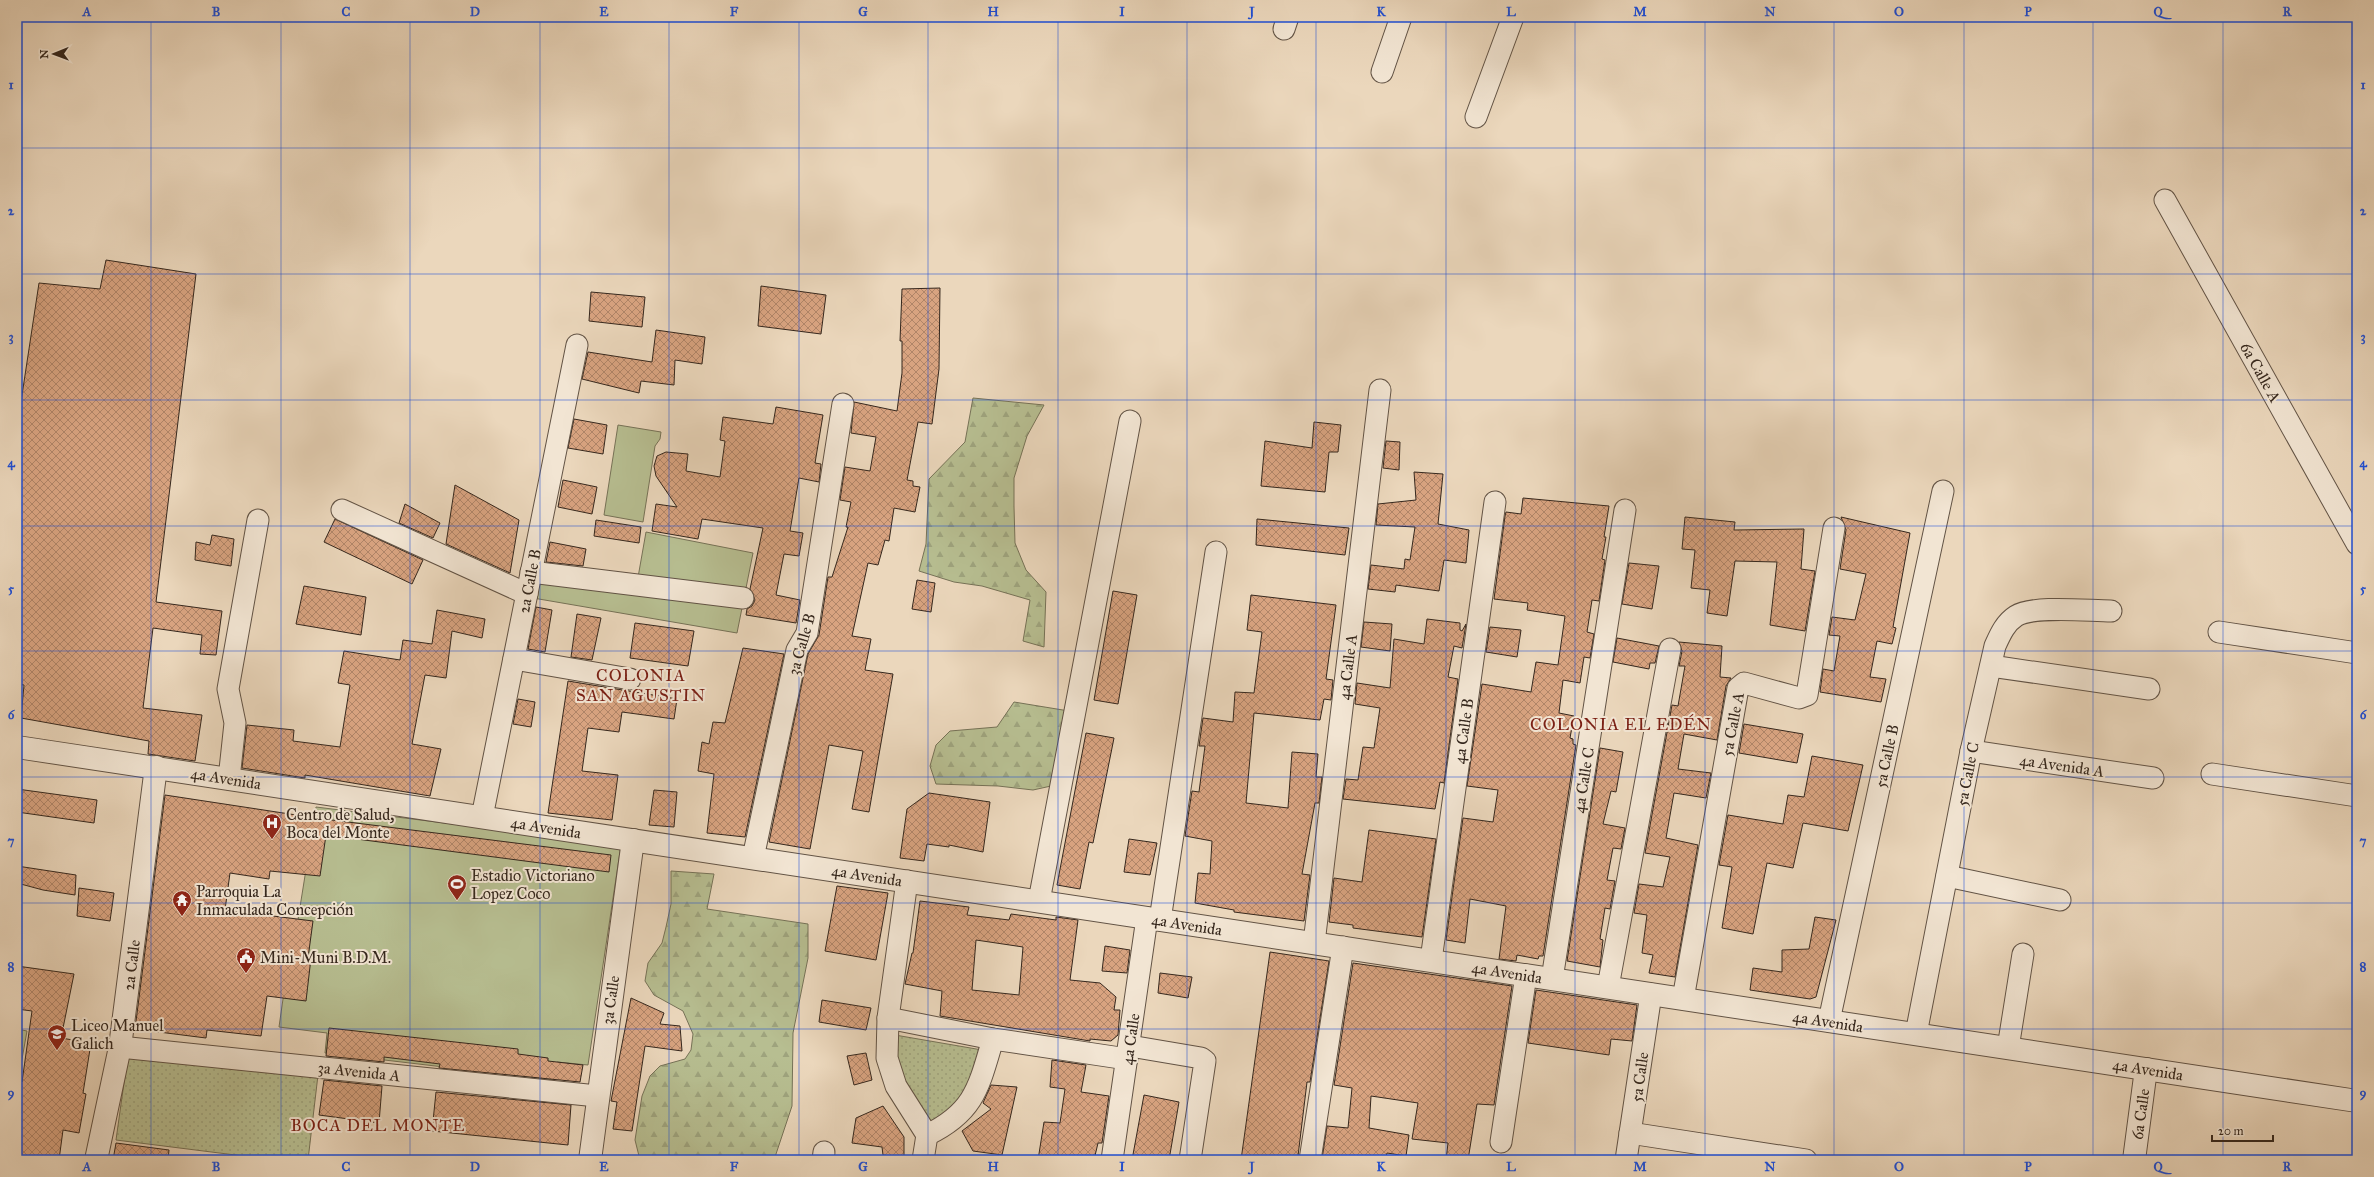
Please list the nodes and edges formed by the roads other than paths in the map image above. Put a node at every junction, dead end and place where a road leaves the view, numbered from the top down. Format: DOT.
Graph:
graph roads {
  1 [pos="1401,17"];
  2 [pos="1513,17"];
  3 [pos="1382,72"];
  4 [pos="1476,117"];
  5 [pos="2165,200"];
  6 [pos="576,345"];
  7 [pos="1380,390"];
  8 [pos="843,404"];
  9 [pos="1130,421"];
  10 [pos="1943,491"];
  11 [pos="1495,502"];
  12 [pos="342,510"];
  13 [pos="1626,510"];
  14 [pos="258,520"];
  15 [pos="1834,528"];
  16 [pos="2357,544"];
  17 [pos="1216,552"];
  18 [pos="531,572"];
  19 [pos="527,594"];
  20 [pos="743,598"];
  21 [pos="2111,611"];
  22 [pos="2219,632"];
  23 [pos="1670,649"];
  24 [pos="2357,653"];
  25 [pos="514,659"];
  26 [pos="1991,666"];
  27 [pos="630,679"];
  28 [pos="2149,689"];
  29 [pos="17,747"];
  30 [pos="1971,751"];
  31 [pos="156,767"];
  32 [pos="2212,774"];
  33 [pos="228,778"];
  34 [pos="2154,778"];
  35 [pos="2357,796"];
  36 [pos="482,817"];
  37 [pos="633,840"];
  38 [pos="753,858"];
  39 [pos="1947,876"];
  40 [pos="907,881"];
  41 [pos="2060,900"];
  42 [pos="1039,901"];
  43 [pos="1154,919"];
  44 [pos="1314,943"];
  45 [pos="1343,947"];
  46 [pos="2023,954"];
  47 [pos="1431,960"];
  48 [pos="1526,975"];
  49 [pos="1552,979"];
  50 [pos="1608,987"];
  51 [pos="1651,994"];
  52 [pos="1683,999"];
  53 [pos="888,1018"];
  54 [pos="1829,1021"];
  55 [pos="1916,1034"];
  56 [pos="993,1039"];
  57 [pos="120,1047"];
  58 [pos="2008,1048"];
  59 [pos="1129,1052"];
  60 [pos="2146,1069"];
  61 [pos="597,1096"];
  62 [pos="2357,1101"];
  63 [pos="1630,1133"];
  64 [pos="927,1135"];
  65 [pos="1501,1142"];
  66 [pos="96,1160"];
  67 [pos="590,1160"];
  68 [pos="923,1160"];
  69 [pos="1112,1160"];
  70 [pos="1190,1160"];
  71 [pos="1310,1160"];
  72 [pos="1626,1160"];
  73 [pos="1806,1160"];
  74 [pos="2134,1160"];
  1 -- 3 [label="street"];
  2 -- 4 [label="street"];
  5 -- 16 [label="street, 6a Calle A"];
  6 -- 18 [label="street, 2a Calle B"];
  7 -- 44 [label="street, 4a Calle A"];
  8 -- 38 [label="street, 3a Calle B"];
  9 -- 42 [label="street"];
  10 -- 54 [label="street, 5a Calle B"];
  11 -- 47 [label="street, 4a Calle B"];
  12 -- 19 [label="street"];
  13 -- 49 [label="street, 4a Calle C"];
  14 -- 33 [label="street"];
  15 -- 52 [label="street, 5a Calle A"];
  17 -- 43 [label="street, 4a Calle"];
  18 -- 19 [label="street, 2a Calle B"];
  18 -- 20 [label="street"];
  19 -- 25 [label="street, 2a Calle B"];
  21 -- 26 [label="street, 5a Calle C"];
  22 -- 24 [label="street"];
  23 -- 50 [label="street"];
  25 -- 27 [label="street"];
  25 -- 36 [label="street, 2a Calle B"];
  26 -- 28 [label="street"];
  26 -- 30 [label="street, 5a Calle C"];
  29 -- 31 [label="street, 4a Avenida"];
  30 -- 34 [label="street, 4a Avenida A"];
  30 -- 39 [label="street, 5a Calle C"];
  31 -- 33 [label="street, 4a Avenida"];
  31 -- 57 [label="street, 2a Calle"];
  32 -- 35 [label="street"];
  33 -- 36 [label="street, 4a Avenida"];
  36 -- 37 [label="street, 4a Avenida"];
  37 -- 38 [label="street, 4a Avenida"];
  37 -- 61 [label="street, 3a Calle"];
  38 -- 40 [label="street, 4a Avenida"];
  39 -- 41 [label="street"];
  39 -- 55 [label="street, 5a Calle C"];
  40 -- 42 [label="street, 4a Avenida"];
  40 -- 53 [label="street"];
  42 -- 43 [label="street, 4a Avenida"];
  43 -- 44 [label="street, 4a Avenida"];
  43 -- 59 [label="street, 4a Calle"];
  44 -- 45 [label="street, 4a Avenida"];
  45 -- 47 [label="street, 4a Avenida"];
  45 -- 71 [label="street"];
  46 -- 58 [label="street"];
  47 -- 48 [label="street, 4a Avenida"];
  48 -- 49 [label="street, 4a Avenida"];
  48 -- 65 [label="street"];
  49 -- 50 [label="street, 4a Avenida"];
  50 -- 51 [label="street, 4a Avenida"];
  51 -- 52 [label="street, 4a Avenida"];
  51 -- 63 [label="street, 5a Calle"];
  52 -- 54 [label="street, 4a Avenida"];
  53 -- 56 [label="street"];
  53 -- 64 [label="street"];
  54 -- 55 [label="street, 4a Avenida"];
  55 -- 58 [label="street, 4a Avenida"];
  56 -- 59 [label="street"];
  56 -- 64 [label="street"];
  57 -- 61 [label="street, 3a Avenida A"];
  57 -- 66 [label="street, 2a Calle"];
  58 -- 60 [label="street, 4a Avenida"];
  59 -- 69 [label="street, 4a Calle"];
  59 -- 70 [label="street"];
  60 -- 62 [label="street, 4a Avenida"];
  60 -- 74 [label="street, 6a Calle"];
  61 -- 67 [label="street, 3a Calle"];
  63 -- 72 [label="street, 5a Calle"];
  63 -- 73 [label="street"];
  64 -- 68 [label="street"];
}
